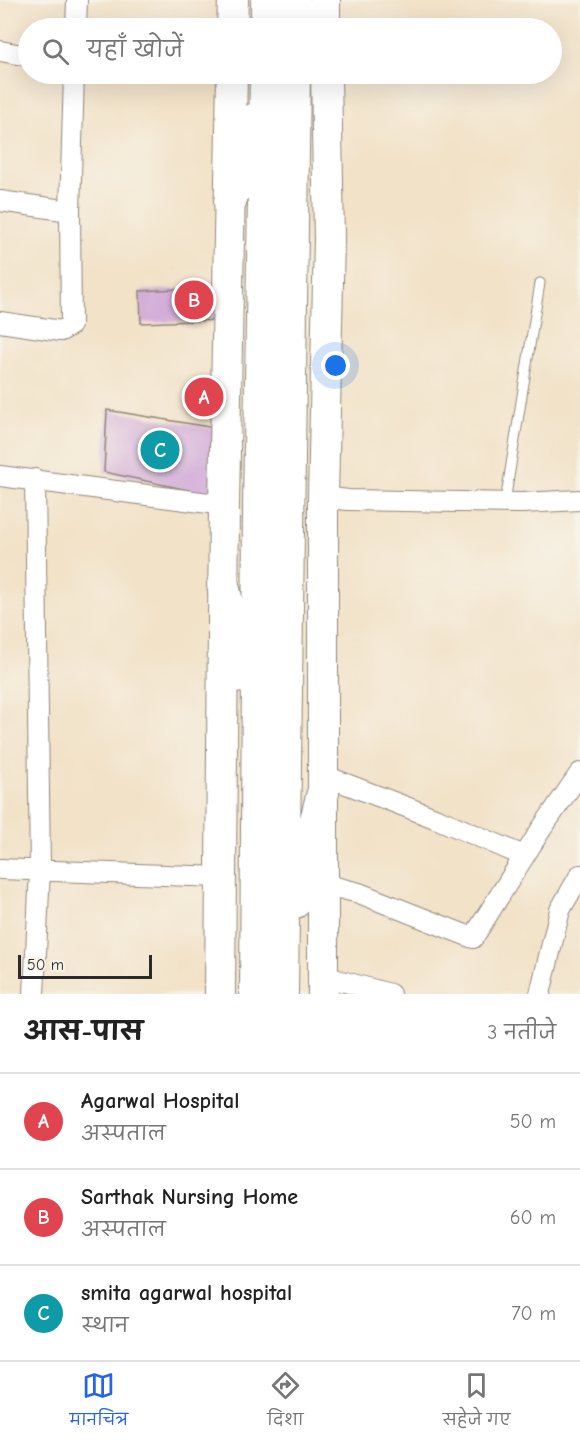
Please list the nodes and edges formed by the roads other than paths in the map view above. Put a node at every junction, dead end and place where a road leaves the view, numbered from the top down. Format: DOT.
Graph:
graph roads {
  1 [pos="77,0"];
  2 [pos="233,0"];
  3 [pos="267,0"];
  4 [pos="294,0"];
  5 [pos="325,0"];
  6 [pos="76,18"];
  7 [pos="232,18"];
  8 [pos="267,18"];
  9 [pos="294,18"];
  10 [pos="325,18"];
  11 [pos="0,51"];
  12 [pos="18,54"];
  13 [pos="74,84"];
  14 [pos="232,84"];
  15 [pos="272,84"];
  16 [pos="275,84"];
  17 [pos="275,84"];
  18 [pos="326,84"];
  19 [pos="0,201"];
  20 [pos="230,202"];
  21 [pos="70,211"];
  22 [pos="540,283"];
  23 [pos="0,322"];
  24 [pos="0,476"];
  25 [pos="34,479"];
  26 [pos="323,497"];
  27 [pos="580,500"];
  28 [pos="505,502"];
  29 [pos="224,505"];
  30 [pos="223,585"];
  31 [pos="258,758"];
  32 [pos="580,773"];
  33 [pos="323,784"];
  34 [pos="524,856"];
  35 [pos="0,869"];
  36 [pos="40,870"];
  37 [pos="580,875"];
  38 [pos="220,878"];
  39 [pos="323,884"];
  40 [pos="282,950"];
  41 [pos="323,985"];
  42 [pos="34,994"];
  43 [pos="220,994"];
  44 [pos="256,994"];
  45 [pos="282,994"];
  46 [pos="390,994"];
  47 [pos="540,994"];
  1 -- 6 [label="street"];
  2 -- 7 [label="main road"];
  3 -- 8 [label="highway"];
  4 -- 9 [label="highway"];
  5 -- 10 [label="main road"];
  11 -- 12 [label="street"];
  13 -- 21 [label="street"];
  14 -- 20 [label="main road"];
  15 -- 20 [label="highway"];
  16 -- 31 [label="highway"];
  17 -- 40 [label="highway"];
  18 -- 26 [label="main road"];
  19 -- 21 [label="street"];
  20 -- 29 [label="main road"];
  21 -- 23 [label="street"];
  22 -- 28 [label="lane"];
  24 -- 25 [label="street"];
  25 -- 29 [label="street"];
  25 -- 36 [label="street"];
  26 -- 28 [label="street"];
  26 -- 33 [label="main road"];
  27 -- 28 [label="street"];
  29 -- 30 [label="main road"];
  30 -- 31 [label="highway"];
  30 -- 38 [label="main road"];
  31 -- 44 [label="highway"];
  32 -- 34 [label="street"];
  33 -- 34 [label="street"];
  33 -- 39 [label="main road"];
  33 -- 40 [label="highway"];
  34 -- 39 [label="street"];
  35 -- 36 [label="street"];
  36 -- 38 [label="street"];
  36 -- 42 [label="street"];
  37 -- 47 [label="street"];
  38 -- 43 [label="main road"];
  39 -- 41 [label="main road"];
  40 -- 45 [label="highway"];
  41 -- 46 [label="street"];
}
